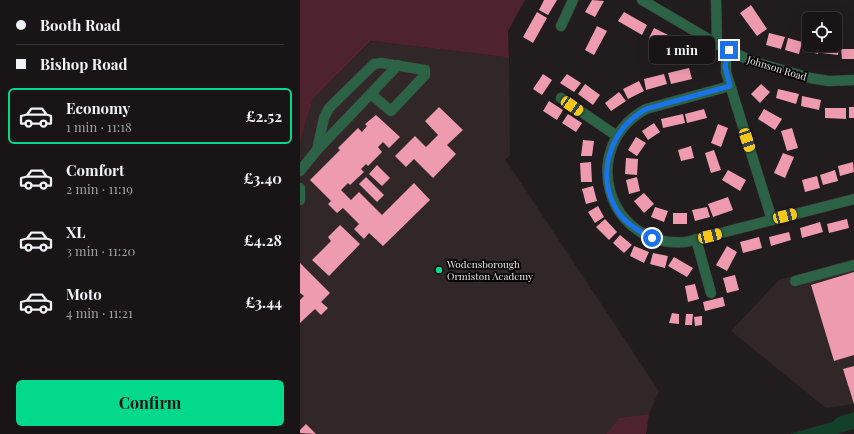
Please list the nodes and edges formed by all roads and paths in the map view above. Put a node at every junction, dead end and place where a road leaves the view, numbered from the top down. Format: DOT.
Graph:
graph roads {
  1 [pos="573,0"];
  2 [pos="642,0"];
  3 [pos="716,0"];
  4 [pos="561,26"];
  5 [pos="718,44"];
  6 [pos="729,50"];
  7 [pos="398,65"];
  8 [pos="854,80"];
  9 [pos="730,86"];
  10 [pos="371,94"];
  11 [pos="561,98"];
  12 [pos="617,136"];
  13 [pos="317,150"];
  14 [pos="300,171"];
  15 [pos="300,188"];
  16 [pos="854,199"];
  17 [pos="300,200"];
  18 [pos="772,220"];
  19 [pos="696,239"];
  20 [pos="854,265"];
  21 [pos="795,281"];
  22 [pos="711,293"];
  1 -- 4 [label="street"];
  2 -- 5 [label="street, Johnson Road"];
  3 -- 5 [label="street"];
  5 -- 6 [label="street, Johnson Road"];
  6 -- 8 [label="street, Johnson Road"];
  6 -- 9 [label="street"];
  7 -- 10 [label="street"];
  7 -- 10 [label="street"];
  7 -- 13 [label="street"];
  9 -- 12 [label="street"];
  9 -- 18 [label="street"];
  10 -- 13 [label="street"];
  11 -- 12 [label="street"];
  12 -- 19 [label="street"];
  13 -- 14 [label="street"];
  15 -- 17 [label="street"];
  16 -- 18 [label="street"];
  18 -- 19 [label="street"];
  19 -- 22 [label="street"];
  20 -- 21 [label="street"];
}
